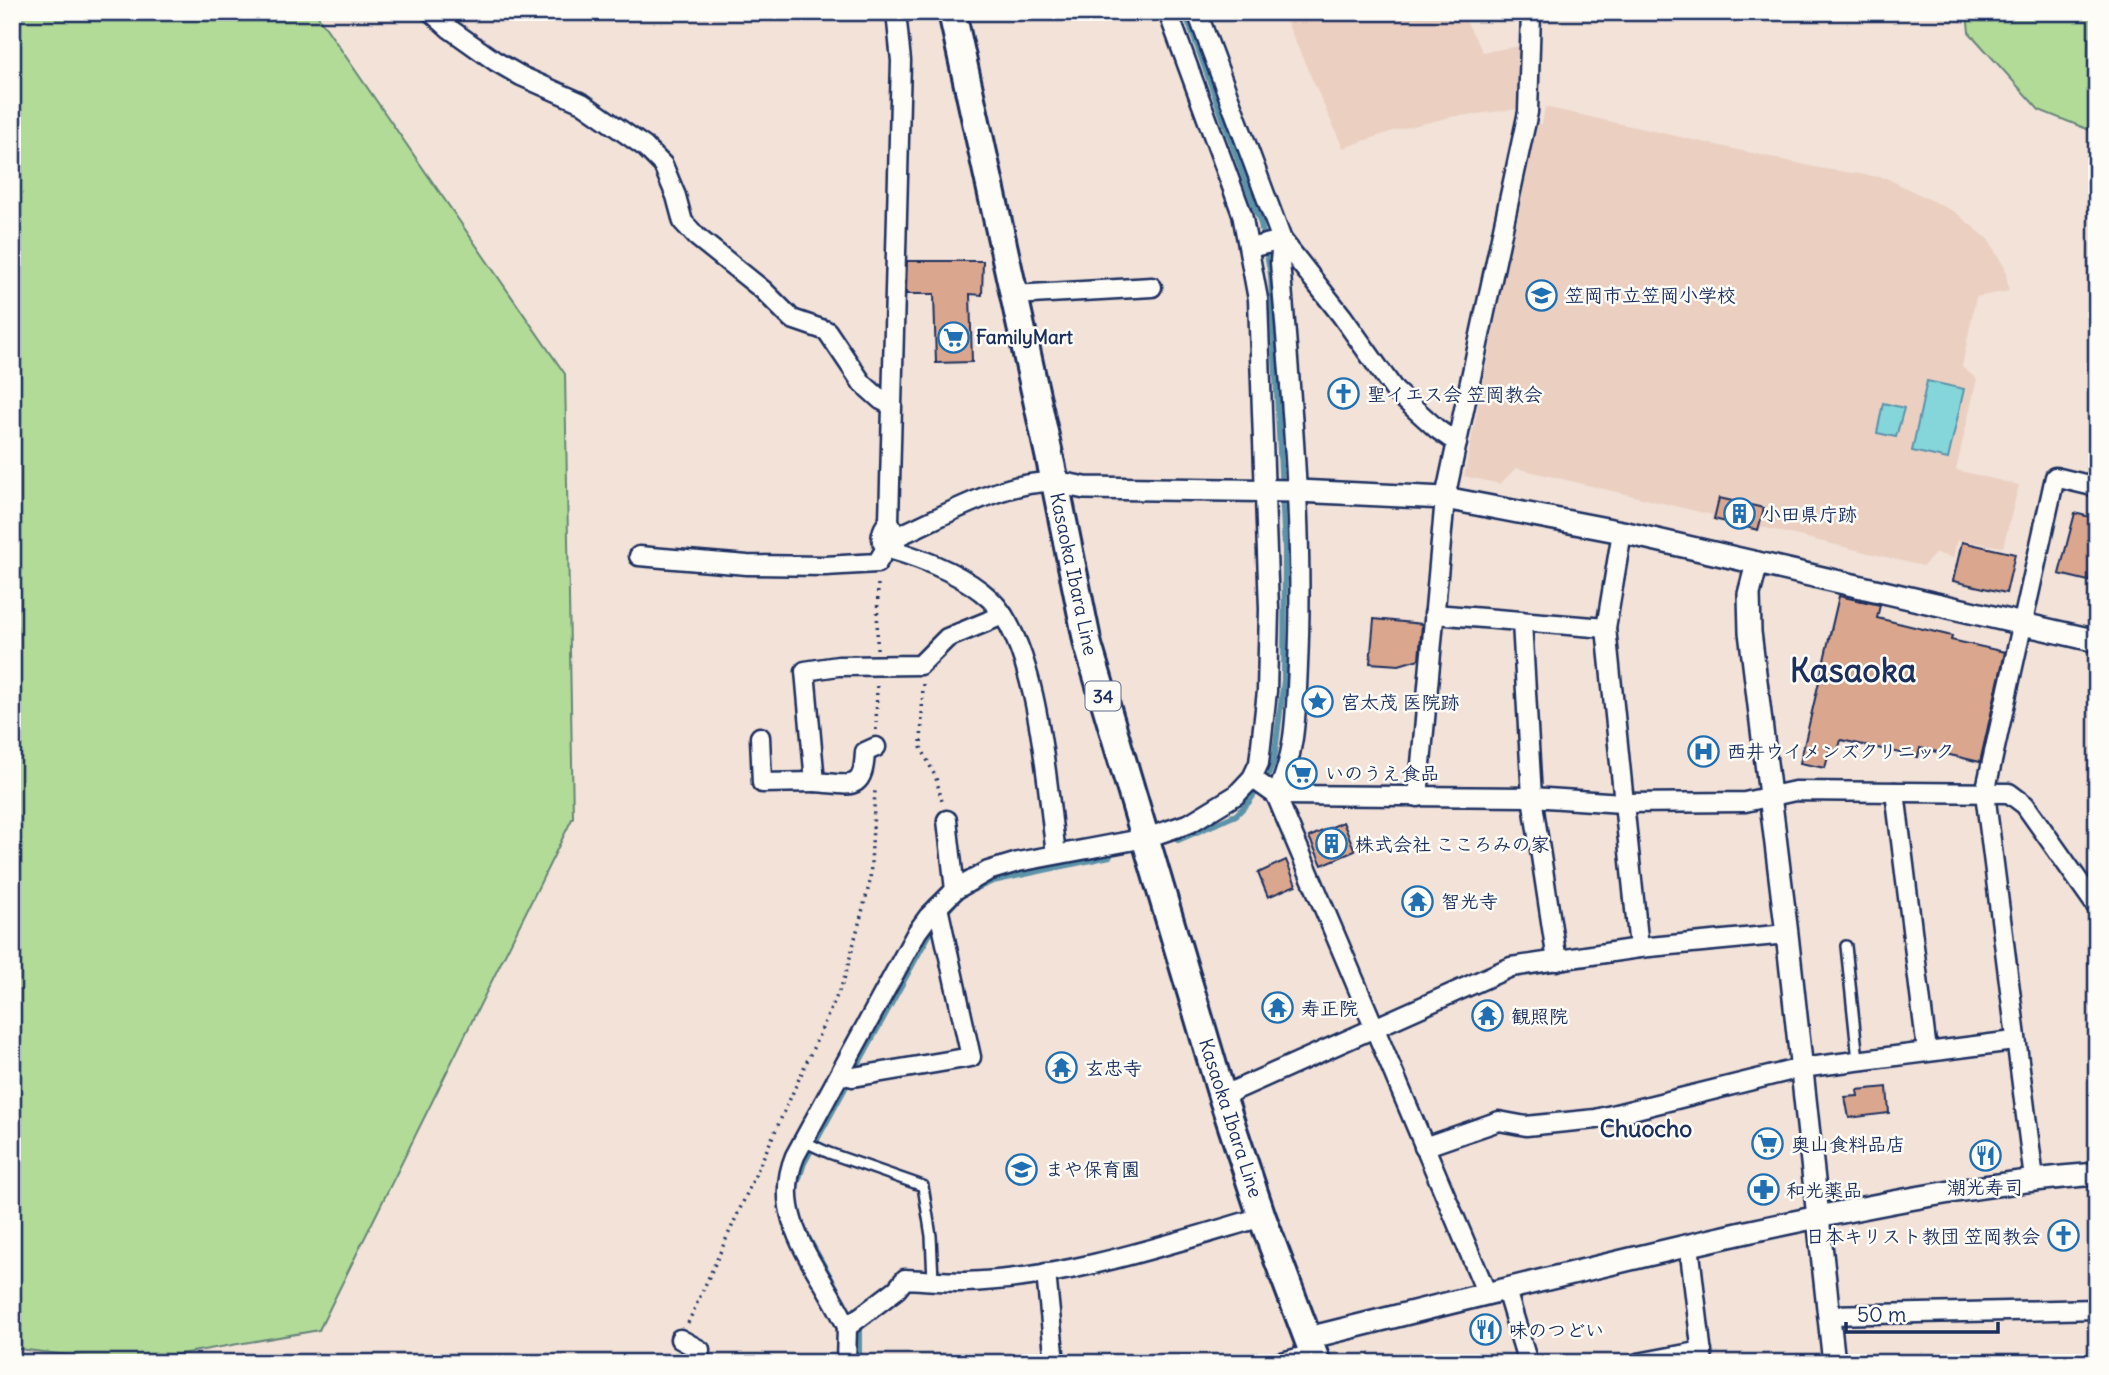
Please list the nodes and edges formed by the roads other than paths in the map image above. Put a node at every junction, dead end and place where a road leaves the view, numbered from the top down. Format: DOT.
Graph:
graph roads {
  1 [pos="431,12"];
  2 [pos="896,12"];
  3 [pos="952,12"];
  4 [pos="1168,12"];
  5 [pos="1197,12"];
  6 [pos="1531,12"];
  7 [pos="1191,35"];
  8 [pos="1228,133"];
  9 [pos="1265,245"];
  10 [pos="1152,287"];
  11 [pos="1014,295"];
  12 [pos="1275,366"];
  13 [pos="891,405"];
  14 [pos="1457,443"];
  15 [pos="1055,482"];
  16 [pos="2097,486"];
  17 [pos="1281,491"];
  18 [pos="1445,498"];
  19 [pos="1622,532"];
  20 [pos="889,544"];
  21 [pos="639,556"];
  22 [pos="1757,563"];
  23 [pos="1284,609"];
  24 [pos="1434,614"];
  25 [pos="1003,615"];
  26 [pos="1522,622"];
  27 [pos="2022,625"];
  28 [pos="1606,628"];
  29 [pos="2097,641"];
  30 [pos="1281,692"];
  31 [pos="760,737"];
  32 [pos="876,747"];
  33 [pos="815,782"];
  34 [pos="1263,786"];
  35 [pos="1895,792"];
  36 [pos="1985,793"];
  37 [pos="1419,797"];
  38 [pos="1532,797"];
  39 [pos="1769,798"];
  40 [pos="1622,803"];
  41 [pos="947,820"];
  42 [pos="1146,838"];
  43 [pos="1056,854"];
  44 [pos="955,890"];
  45 [pos="2097,907"];
  46 [pos="940,919"];
  47 [pos="1787,934"];
  48 [pos="1846,946"];
  49 [pos="1639,948"];
  50 [pos="1557,961"];
  51 [pos="1375,1029"];
  52 [pos="2014,1041"];
  53 [pos="1927,1051"];
  54 [pos="1858,1060"];
  55 [pos="1801,1068"];
  56 [pos="845,1075"];
  57 [pos="1223,1096"];
  58 [pos="808,1143"];
  59 [pos="1424,1147"];
  60 [pos="2097,1174"];
  61 [pos="2034,1179"];
  62 [pos="1818,1216"];
  63 [pos="1262,1217"];
  64 [pos="1689,1245"];
  65 [pos="1046,1273"];
  66 [pos="933,1280"];
  67 [pos="1497,1292"];
  68 [pos="2097,1309"];
  69 [pos="1829,1315"];
  70 [pos="852,1323"];
  71 [pos="680,1339"];
  72 [pos="1313,1351"];
  73 [pos="1702,1357"];
  74 [pos="699,1363"];
  75 [pos="846,1363"];
  76 [pos="1055,1363"];
  77 [pos="1278,1363"];
  78 [pos="1528,1363"];
  79 [pos="1639,1363"];
  80 [pos="1834,1363"];
  1 -- 13 [label="street"];
  2 -- 13 [label="street"];
  3 -- 11 [label="main road, Kasaoka Ibara Line / 34"];
  4 -- 7 [label="street"];
  5 -- 7 [label="street"];
  6 -- 14 [label="street"];
  7 -- 8 [label="street"];
  7 -- 8 [label="street"];
  8 -- 9 [label="street"];
  8 -- 9 [label="street"];
  9 -- 12 [label="street"];
  9 -- 12 [label="street"];
  9 -- 14 [label="street"];
  10 -- 11 [label="street"];
  11 -- 15 [label="main road, Kasaoka Ibara Line / 34"];
  12 -- 17 [label="street"];
  12 -- 17 [label="street"];
  13 -- 20 [label="street"];
  14 -- 18 [label="street"];
  15 -- 17 [label="street"];
  15 -- 20 [label="street"];
  15 -- 42 [label="main road, Kasaoka Ibara Line / 34"];
  16 -- 27 [label="street"];
  17 -- 18 [label="street"];
  17 -- 23 [label="street"];
  17 -- 23 [label="street"];
  18 -- 19 [label="street"];
  18 -- 24 [label="street"];
  19 -- 22 [label="street"];
  19 -- 28 [label="street"];
  20 -- 21 [label="street"];
  20 -- 25 [label="street"];
  22 -- 27 [label="street"];
  22 -- 39 [label="street"];
  23 -- 30 [label="street"];
  23 -- 30 [label="street"];
  24 -- 26 [label="street"];
  24 -- 37 [label="street"];
  25 -- 33 [label="street"];
  25 -- 43 [label="street"];
  26 -- 28 [label="street"];
  26 -- 38 [label="street"];
  27 -- 29 [label="street"];
  27 -- 36 [label="street"];
  28 -- 40 [label="street"];
  30 -- 34 [label="street"];
  30 -- 34 [label="street"];
  31 -- 33 [label="street"];
  32 -- 33 [label="street"];
  34 -- 37 [label="street"];
  34 -- 42 [label="street"];
  34 -- 51 [label="street"];
  35 -- 36 [label="street"];
  35 -- 39 [label="street"];
  35 -- 53 [label="street"];
  36 -- 45 [label="street"];
  36 -- 52 [label="street"];
  37 -- 38 [label="street"];
  38 -- 40 [label="street"];
  38 -- 50 [label="street"];
  39 -- 40 [label="street"];
  39 -- 47 [label="street"];
  40 -- 49 [label="street"];
  41 -- 44 [label="street"];
  42 -- 43 [label="street"];
  42 -- 57 [label="main road, Kasaoka Ibara Line / 34"];
  43 -- 44 [label="street"];
  44 -- 46 [label="street"];
  46 -- 56 [label="street"];
  46 -- 56 [label="street"];
  47 -- 49 [label="street"];
  47 -- 55 [label="street"];
  48 -- 54 [label="lane"];
  49 -- 50 [label="street"];
  50 -- 51 [label="street"];
  51 -- 57 [label="street"];
  51 -- 59 [label="street"];
  52 -- 53 [label="street"];
  52 -- 61 [label="street"];
  53 -- 54 [label="street"];
  54 -- 55 [label="street"];
  55 -- 59 [label="street"];
  55 -- 62 [label="street"];
  56 -- 58 [label="street"];
  57 -- 63 [label="main road, Kasaoka Ibara Line / 34"];
  58 -- 66 [label="lane"];
  58 -- 70 [label="street"];
  59 -- 67 [label="street"];
  60 -- 61 [label="street"];
  61 -- 62 [label="street"];
  62 -- 64 [label="street"];
  62 -- 69 [label="street"];
  63 -- 65 [label="street"];
  63 -- 72 [label="main road, Kasaoka Ibara Line / 34"];
  64 -- 67 [label="street"];
  64 -- 73 [label="street"];
  65 -- 66 [label="street"];
  65 -- 76 [label="street"];
  66 -- 70 [label="street"];
  67 -- 72 [label="street"];
  67 -- 78 [label="street"];
  68 -- 69 [label="street"];
  69 -- 80 [label="street"];
  70 -- 75 [label="street"];
  71 -- 74 [label="street"];
  72 -- 77 [label="street"];
  73 -- 79 [label="street"];
}
